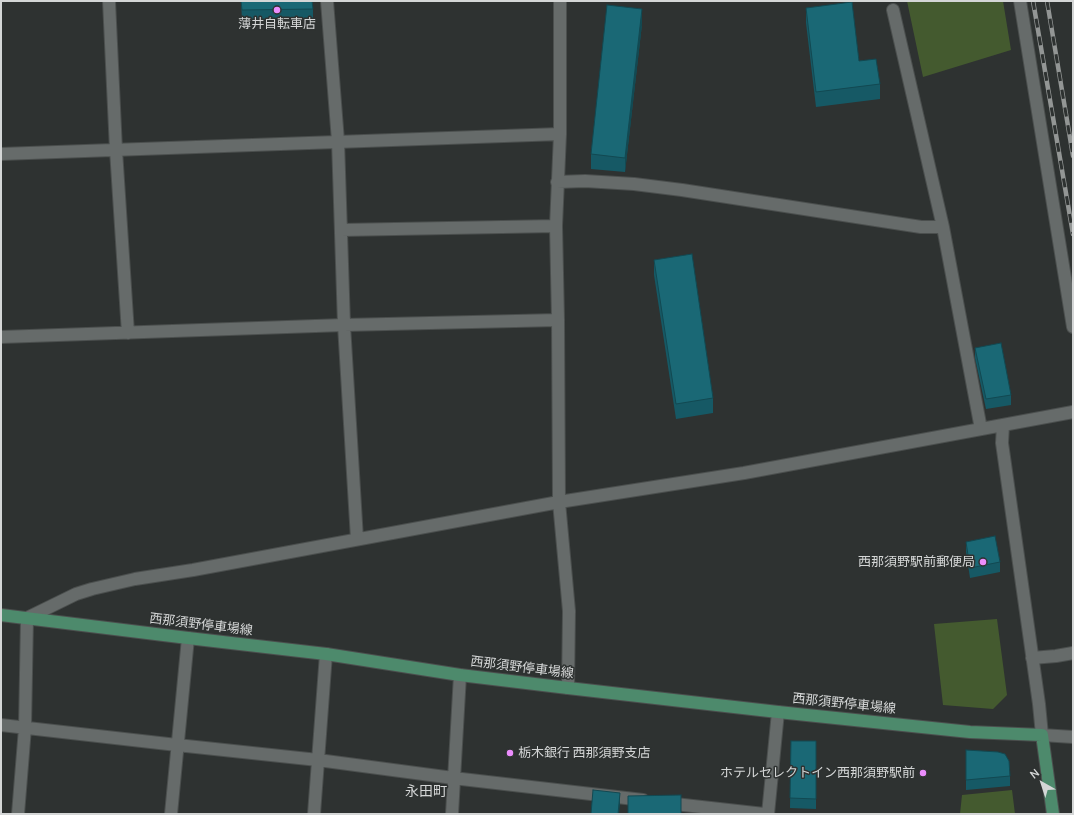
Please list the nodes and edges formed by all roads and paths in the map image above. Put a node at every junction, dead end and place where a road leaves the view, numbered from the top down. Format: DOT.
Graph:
graph roads {
  1 [pos="109,1"];
  2 [pos="327,1"];
  3 [pos="560,1"];
  4 [pos="1020,1"];
  5 [pos="893,10"];
  6 [pos="560,134"];
  7 [pos="338,141"];
  8 [pos="116,150"];
  9 [pos="1,154"];
  10 [pos="557,182"];
  11 [pos="556,226"];
  12 [pos="943,227"];
  13 [pos="341,230"];
  14 [pos="558,320"];
  15 [pos="344,325"];
  16 [pos="1073,327"];
  17 [pos="128,333"];
  18 [pos="1,337"];
  19 [pos="1073,412"];
  20 [pos="1003,425"];
  21 [pos="981,429"];
  22 [pos="559,502"];
  23 [pos="357,539"];
  24 [pos="1,614"];
  25 [pos="27,618"];
  26 [pos="188,638"];
  27 [pos="1073,653"];
  28 [pos="326,654"];
  29 [pos="1032,658"];
  30 [pos="460,675"];
  31 [pos="568,688"];
  32 [pos="778,712"];
  33 [pos="1,725"];
  34 [pos="25,728"];
  35 [pos="1042,735"];
  36 [pos="1073,737"];
  37 [pos="177,745"];
  38 [pos="318,760"];
  39 [pos="453,778"];
  40 [pos="18,814"];
  41 [pos="171,814"];
  42 [pos="314,814"];
  43 [pos="452,814"];
  44 [pos="764,814"];
  45 [pos="768,814"];
  46 [pos="1053,814"];
  1 -- 8 [label="street"];
  2 -- 7 [label="street"];
  3 -- 6 [label="street"];
  4 -- 16 [label="street"];
  5 -- 12 [label="street"];
  6 -- 7 [label="street"];
  6 -- 10 [label="street"];
  7 -- 8 [label="street"];
  7 -- 13 [label="street"];
  8 -- 9 [label="street"];
  8 -- 17 [label="street"];
  10 -- 11 [label="street"];
  10 -- 12 [label="street"];
  11 -- 13 [label="street"];
  11 -- 14 [label="street"];
  12 -- 21 [label="street"];
  13 -- 15 [label="street"];
  14 -- 15 [label="street"];
  14 -- 22 [label="street"];
  15 -- 17 [label="street"];
  15 -- 23 [label="street"];
  17 -- 18 [label="street"];
  19 -- 20 [label="street"];
  20 -- 21 [label="street"];
  20 -- 29 [label="street"];
  21 -- 22 [label="street"];
  22 -- 23 [label="street"];
  22 -- 31 [label="street"];
  23 -- 25 [label="street"];
  24 -- 25 [label="main road, 西那須野停車場線"];
  25 -- 26 [label="main road, 西那須野停車場線"];
  25 -- 34 [label="street"];
  26 -- 28 [label="main road, 西那須野停車場線"];
  26 -- 37 [label="street"];
  27 -- 29 [label="street"];
  28 -- 30 [label="main road, 西那須野停車場線"];
  28 -- 38 [label="street"];
  29 -- 35 [label="street"];
  30 -- 31 [label="main road, 西那須野停車場線"];
  30 -- 39 [label="street"];
  31 -- 32 [label="main road, 西那須野停車場線"];
  32 -- 35 [label="main road, 西那須野停車場線"];
  32 -- 45 [label="street"];
  33 -- 34 [label="street"];
  34 -- 37 [label="street"];
  34 -- 40 [label="street"];
  35 -- 36 [label="street"];
  35 -- 46 [label="main road"];
  37 -- 38 [label="street"];
  37 -- 41 [label="street"];
  38 -- 39 [label="street"];
  38 -- 42 [label="street"];
  39 -- 43 [label="street"];
  39 -- 44 [label="street"];
}
